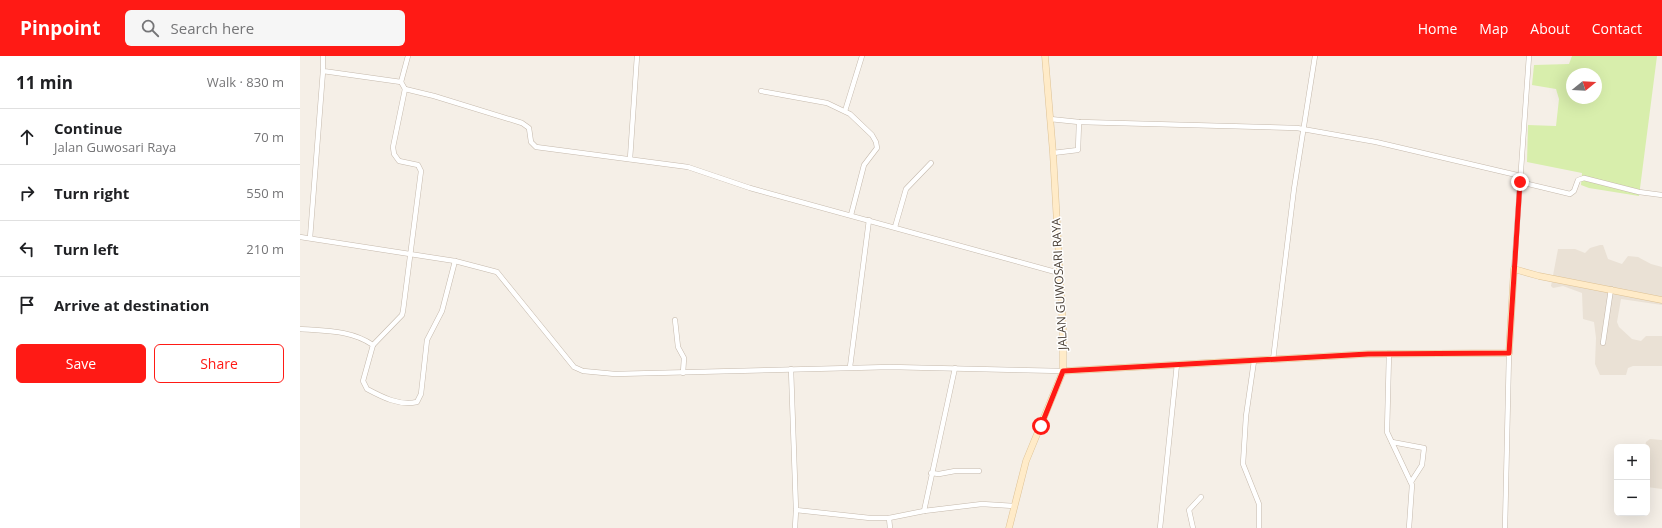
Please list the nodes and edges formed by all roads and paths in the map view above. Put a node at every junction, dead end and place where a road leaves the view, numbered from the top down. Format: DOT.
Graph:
graph roads {
  1 [pos="323,56"];
  2 [pos="408,56"];
  3 [pos="637,56"];
  4 [pos="862,56"];
  5 [pos="1045,56"];
  6 [pos="1315,56"];
  7 [pos="1529,56"];
  8 [pos="323,71"];
  9 [pos="401,82"];
  10 [pos="405,89"];
  11 [pos="761,91"];
  12 [pos="845,111"];
  13 [pos="1050,119"];
  14 [pos="1079,122"];
  15 [pos="1304,129"];
  16 [pos="1053,153"];
  17 [pos="630,159"];
  18 [pos="931,163"];
  19 [pos="1521,176"];
  20 [pos="1520,182"];
  21 [pos="1662,195"];
  22 [pos="852,215"];
  23 [pos="869,220"];
  24 [pos="895,227"];
  25 [pos="300,237"];
  26 [pos="310,238"];
  27 [pos="411,254"];
  28 [pos="455,261"];
  29 [pos="1514,269"];
  30 [pos="1059,273"];
  31 [pos="1611,289"];
  32 [pos="1662,300"];
  33 [pos="676,320"];
  34 [pos="300,329"];
  35 [pos="1603,343"];
  36 [pos="373,345"];
  37 [pos="1389,353"];
  38 [pos="1509,353"];
  39 [pos="1273,360"];
  40 [pos="1254,361"];
  41 [pos="1177,364"];
  42 [pos="850,367"];
  43 [pos="955,368"];
  44 [pos="791,369"];
  45 [pos="1063,371"];
  46 [pos="683,373"];
  47 [pos="1392,442"];
  48 [pos="979,471"];
  49 [pos="931,473"];
  50 [pos="1411,482"];
  51 [pos="1201,497"];
  52 [pos="1014,506"];
  53 [pos="796,510"];
  54 [pos="924,511"];
  55 [pos="890,518"];
  56 [pos="795,528"];
  57 [pos="890,528"];
  58 [pos="1009,528"];
  59 [pos="1160,528"];
  60 [pos="1193,528"];
  61 [pos="1259,528"];
  62 [pos="1409,528"];
  63 [pos="1505,528"];
  1 -- 8 [label="street"];
  2 -- 9 [label="street"];
  3 -- 17 [label="street"];
  4 -- 12 [label="street"];
  5 -- 13 [label="street, JALAN GUWOSARI RAYA"];
  6 -- 15 [label="street"];
  7 -- 19 [label="street"];
  8 -- 9 [label="street"];
  8 -- 26 [label="street"];
  9 -- 10 [label="street"];
  10 -- 17 [label="street"];
  10 -- 27 [label="street"];
  11 -- 12 [label="street"];
  12 -- 22 [label="street"];
  13 -- 14 [label="street"];
  13 -- 16 [label="street, JALAN GUWOSARI RAYA"];
  14 -- 15 [label="street"];
  14 -- 16 [label="street"];
  15 -- 19 [label="street"];
  15 -- 39 [label="street"];
  16 -- 30 [label="street, JALAN GUWOSARI RAYA"];
  17 -- 22 [label="street"];
  18 -- 24 [label="street"];
  19 -- 20 [label="street"];
  20 -- 21 [label="street"];
  20 -- 29 [label="street"];
  22 -- 23 [label="street"];
  23 -- 24 [label="street"];
  23 -- 42 [label="street"];
  24 -- 30 [label="street"];
  25 -- 26 [label="street"];
  26 -- 27 [label="street"];
  27 -- 28 [label="street"];
  27 -- 36 [label="street"];
  28 -- 36 [label="street"];
  28 -- 46 [label="street"];
  29 -- 31 [label="street"];
  29 -- 38 [label="street"];
  30 -- 45 [label="street, JALAN GUWOSARI RAYA"];
  31 -- 32 [label="street"];
  31 -- 35 [label="street"];
  33 -- 46 [label="street"];
  34 -- 36 [label="street"];
  37 -- 38 [label="street"];
  37 -- 39 [label="street"];
  37 -- 47 [label="street"];
  38 -- 63 [label="street"];
  39 -- 40 [label="street"];
  40 -- 41 [label="street"];
  40 -- 61 [label="street"];
  41 -- 45 [label="street"];
  41 -- 59 [label="street"];
  42 -- 43 [label="street"];
  42 -- 44 [label="street"];
  43 -- 45 [label="street"];
  43 -- 49 [label="street"];
  44 -- 46 [label="street"];
  44 -- 53 [label="street"];
  45 -- 52 [label="street, JALAN GUWOSARI RAYA"];
  47 -- 50 [label="street"];
  47 -- 50 [label="street"];
  48 -- 49 [label="street"];
  49 -- 54 [label="street"];
  50 -- 62 [label="street"];
  51 -- 60 [label="street"];
  52 -- 54 [label="street"];
  52 -- 58 [label="street, JALAN GUWOSARI RAYA"];
  53 -- 55 [label="street"];
  53 -- 56 [label="street"];
  54 -- 55 [label="street"];
  55 -- 57 [label="street"];
}
